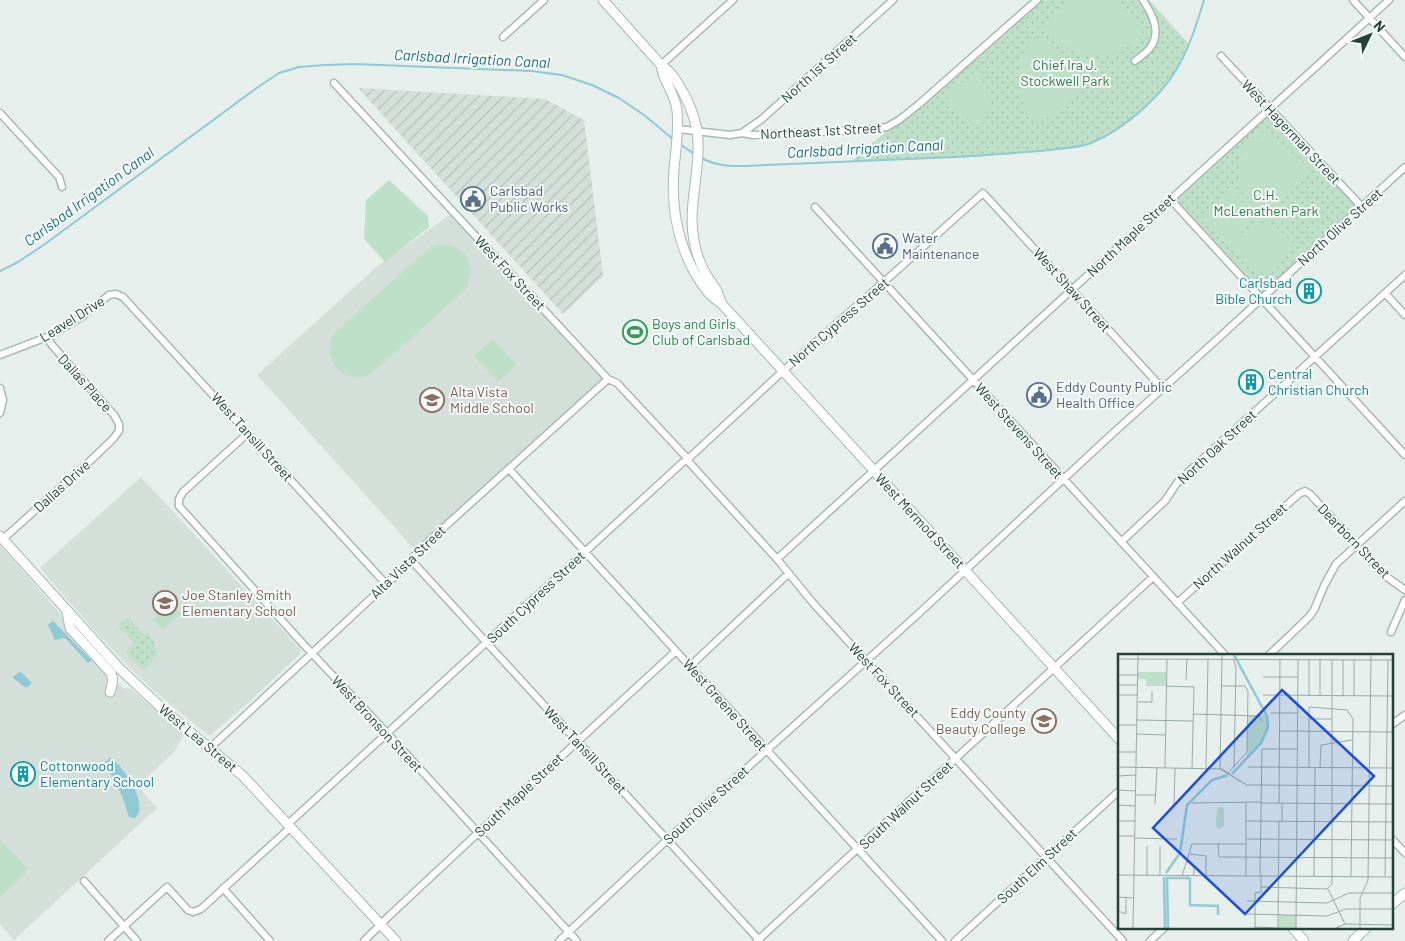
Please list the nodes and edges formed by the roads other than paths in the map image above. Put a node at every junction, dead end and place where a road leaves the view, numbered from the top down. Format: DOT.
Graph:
graph roads {
  1 [pos="544,0"];
  2 [pos="603,0"];
  3 [pos="733,0"];
  4 [pos="893,0"];
  5 [pos="1037,0"];
  6 [pos="1143,0"];
  7 [pos="1353,0"];
  8 [pos="1389,0"];
  9 [pos="1370,18"];
  10 [pos="503,37"];
  11 [pos="1221,56"];
  12 [pos="1405,57"];
  13 [pos="1135,61"];
  14 [pos="661,65"];
  15 [pos="334,83"];
  16 [pos="1269,109"];
  17 [pos="0,113"];
  18 [pos="678,129"];
  19 [pos="742,133"];
  20 [pos="698,135"];
  21 [pos="1405,167"];
  22 [pos="62,187"];
  23 [pos="982,192"];
  24 [pos="1170,199"];
  25 [pos="814,207"];
  26 [pos="1362,207"];
  27 [pos="1405,275"];
  28 [pos="884,282"];
  29 [pos="1072,290"];
  30 [pos="1385,293"];
  31 [pos="116,294"];
  32 [pos="1262,298"];
  33 [pos="722,303"];
  34 [pos="1405,315"];
  35 [pos="48,337"];
  36 [pos="0,355"];
  37 [pos="1315,357"];
  38 [pos="783,371"];
  39 [pos="608,379"];
  40 [pos="974,380"];
  41 [pos="0,388"];
  42 [pos="1162,388"];
  43 [pos="0,414"];
  44 [pos="119,430"];
  45 [pos="248,433"];
  46 [pos="1405,455"];
  47 [pos="688,460"];
  48 [pos="509,469"];
  49 [pos="874,470"];
  50 [pos="1063,479"];
  51 [pos="1305,491"];
  52 [pos="1405,501"];
  53 [pos="1,537"];
  54 [pos="1121,542"];
  55 [pos="1356,545"];
  56 [pos="585,552"];
  57 [pos="777,559"];
  58 [pos="411,560"];
  59 [pos="965,570"];
  60 [pos="788,574"];
  61 [pos="1153,577"];
  62 [pos="386,584"];
  63 [pos="1405,590"];
  64 [pos="1405,600"];
  65 [pos="1177,603"];
  66 [pos="67,612"];
  67 [pos="1391,632"];
  68 [pos="487,643"];
  69 [pos="676,651"];
  70 [pos="312,653"];
  71 [pos="1224,654"];
  72 [pos="1270,654"];
  73 [pos="866,661"];
  74 [pos="690,666"];
  75 [pos="1054,668"];
  76 [pos="110,692"];
  77 [pos="1405,715"];
  78 [pos="1392,724"];
  79 [pos="388,734"];
  80 [pos="1118,738"];
  81 [pos="577,742"];
  82 [pos="210,748"];
  83 [pos="767,750"];
  84 [pos="956,758"];
  85 [pos="1118,792"];
  86 [pos="290,826"];
  87 [pos="478,833"];
  88 [pos="1392,839"];
  89 [pos="667,840"];
  90 [pos="857,849"];
  91 [pos="1405,853"];
  92 [pos="1047,857"];
  93 [pos="84,881"];
  94 [pos="223,888"];
  95 [pos="1405,893"];
  96 [pos="1392,904"];
  97 [pos="381,924"];
  98 [pos="124,926"];
  99 [pos="1164,928"];
  100 [pos="1293,928"];
  101 [pos="1367,928"];
  102 [pos="568,932"];
  103 [pos="758,940"];
  104 [pos="108,941"];
  105 [pos="137,941"];
  106 [pos="270,941"];
  107 [pos="364,941"];
  108 [pos="396,941"];
  109 [pos="559,941"];
  110 [pos="576,941"];
  111 [pos="942,941"];
  112 [pos="956,941"];
  113 [pos="1123,941"];
  114 [pos="1150,941"];
  115 [pos="1304,941"];
  116 [pos="1353,941"];
  1 -- 10 [label="street"];
  2 -- 14 [label="street"];
  3 -- 14 [label="street"];
  4 -- 19 [label="street, North 1st Street"];
  5 -- 19 [label="street, Northeast 1st Street"];
  6 -- 13 [label="street"];
  7 -- 9 [label="street"];
  8 -- 9 [label="street, North Maple Street"];
  9 -- 12 [label="street"];
  9 -- 16 [label="street, North Maple Street"];
  11 -- 16 [label="street, West Hagerman Street"];
  14 -- 18 [label="street"];
  14 -- 20 [label="street"];
  15 -- 39 [label="street, West Fox Street"];
  16 -- 24 [label="street, North Maple Street"];
  16 -- 26 [label="street, West Hagerman Street"];
  17 -- 22 [label="street"];
  18 -- 20 [label="street, Northeast 1st Street"];
  18 -- 33 [label="street"];
  19 -- 20 [label="street, Northeast 1st Street"];
  20 -- 33 [label="street"];
  21 -- 26 [label="street, North Olive Street"];
  23 -- 28 [label="street, North Cypress Street"];
  23 -- 29 [label="street, West Shaw Street"];
  24 -- 29 [label="street, North Maple Street"];
  24 -- 32 [label="street"];
  25 -- 28 [label="street, West Stevens Street"];
  26 -- 32 [label="street, North Olive Street"];
  27 -- 30 [label="street, North Oak Street"];
  28 -- 38 [label="street, North Cypress Street"];
  28 -- 40 [label="street, West Stevens Street"];
  29 -- 40 [label="street, North Maple Street"];
  29 -- 42 [label="street, West Shaw Street"];
  30 -- 34 [label="street"];
  30 -- 37 [label="street, North Oak Street"];
  31 -- 35 [label="street, Leavel Drive"];
  31 -- 45 [label="street, West Tansill Street"];
  32 -- 37 [label="street"];
  32 -- 42 [label="street, North Olive Street"];
  33 -- 38 [label="street, West Mermod Street"];
  35 -- 36 [label="street, Leavel Drive"];
  35 -- 44 [label="street, Dallas Place"];
  37 -- 46 [label="street"];
  37 -- 54 [label="street, North Oak Street"];
  38 -- 47 [label="street, South Cypress Street"];
  38 -- 49 [label="street, West Mermod Street"];
  39 -- 47 [label="street, West Fox Street"];
  39 -- 48 [label="street, Alta Vista Street"];
  40 -- 49 [label="street, North Maple Street"];
  40 -- 50 [label="street, West Stevens Street"];
  41 -- 43 [label="street"];
  42 -- 50 [label="street, North Olive Street"];
  44 -- 53 [label="street, Dallas Drive"];
  45 -- 62 [label="street, West Tansill Street"];
  45 -- 70 [label="street, West Bronson Street"];
  47 -- 56 [label="street, South Cypress Street"];
  47 -- 57 [label="street, West Fox Street"];
  48 -- 56 [label="street, West Greene Street"];
  48 -- 58 [label="street, Alta Vista Street"];
  49 -- 57 [label="street"];
  49 -- 59 [label="street, West Mermod Street"];
  50 -- 54 [label="street, West Stevens Street"];
  50 -- 59 [label="street, North Olive Street"];
  51 -- 55 [label="street, Dearborn Street"];
  51 -- 65 [label="street, North Walnut Street"];
  52 -- 55 [label="street"];
  53 -- 66 [label="street, West Lea Street"];
  54 -- 61 [label="street, West Stevens Street"];
  55 -- 63 [label="street, Dearborn Street"];
  55 -- 72 [label="street"];
  56 -- 68 [label="street, South Cypress Street"];
  56 -- 69 [label="street, West Greene Street"];
  57 -- 60 [label="street, West Fox Street"];
  58 -- 62 [label="street, Alta Vista Street"];
  58 -- 68 [label="street, West Tansill Street"];
  59 -- 73 [label="street, South Olive Street"];
  59 -- 75 [label="street, West Mermod Street"];
  60 -- 73 [label="street, West Fox Street"];
  60 -- 74 [label="street"];
  61 -- 65 [label="street, West Stevens Street"];
  61 -- 75 [label="street"];
  62 -- 70 [label="street, Alta Vista Street"];
  64 -- 67 [label="street"];
  65 -- 71 [label="street, West Stevens Street"];
  66 -- 76 [label="street"];
  66 -- 82 [label="street, West Lea Street"];
  68 -- 79 [label="street, South Cypress Street"];
  68 -- 81 [label="street, West Tansill Street"];
  69 -- 74 [label="street, West Greene Street"];
  69 -- 81 [label="street, South Maple Street"];
  70 -- 79 [label="street, West Bronson Street"];
  70 -- 82 [label="street, Alta Vista Street"];
  73 -- 83 [label="street, South Olive Street"];
  73 -- 84 [label="street, West Fox Street"];
  74 -- 83 [label="street, West Greene Street"];
  75 -- 80 [label="street, West Mermod Street"];
  75 -- 84 [label="street, South Walnut Street"];
  77 -- 78 [label="street"];
  79 -- 86 [label="street, South Cypress Street"];
  79 -- 87 [label="street, West Bronson Street"];
  81 -- 87 [label="street, South Maple Street"];
  81 -- 89 [label="street, West Tansill Street"];
  82 -- 86 [label="street, West Lea Street"];
  83 -- 89 [label="street, South Olive Street"];
  83 -- 90 [label="street, West Greene Street"];
  84 -- 90 [label="street, South Walnut Street"];
  84 -- 92 [label="street, West Fox Street"];
  85 -- 92 [label="street, South Elm Street"];
  86 -- 94 [label="street, South Cypress Street"];
  86 -- 97 [label="street, West Lea Street"];
  87 -- 97 [label="street, South Maple Street"];
  87 -- 102 [label="street, West Bronson Street"];
  88 -- 91 [label="street"];
  89 -- 102 [label="street, South Olive Street"];
  89 -- 103 [label="street, West Tansill Street"];
  90 -- 103 [label="street, South Walnut Street"];
  90 -- 111 [label="street, West Greene Street"];
  92 -- 112 [label="street, South Elm Street"];
  92 -- 113 [label="street, West Fox Street"];
  93 -- 98 [label="street"];
  94 -- 98 [label="street, South Cypress Street"];
  94 -- 106 [label="street"];
  95 -- 96 [label="street"];
  97 -- 107 [label="street, South Maple Street"];
  97 -- 108 [label="street, West Lea Street"];
  98 -- 104 [label="street, South Cypress Street"];
  98 -- 105 [label="street"];
  99 -- 114 [label="street"];
  100 -- 115 [label="street"];
  101 -- 116 [label="street"];
  102 -- 109 [label="street, South Olive Street"];
  102 -- 110 [label="street, West Bronson Street"];
}
